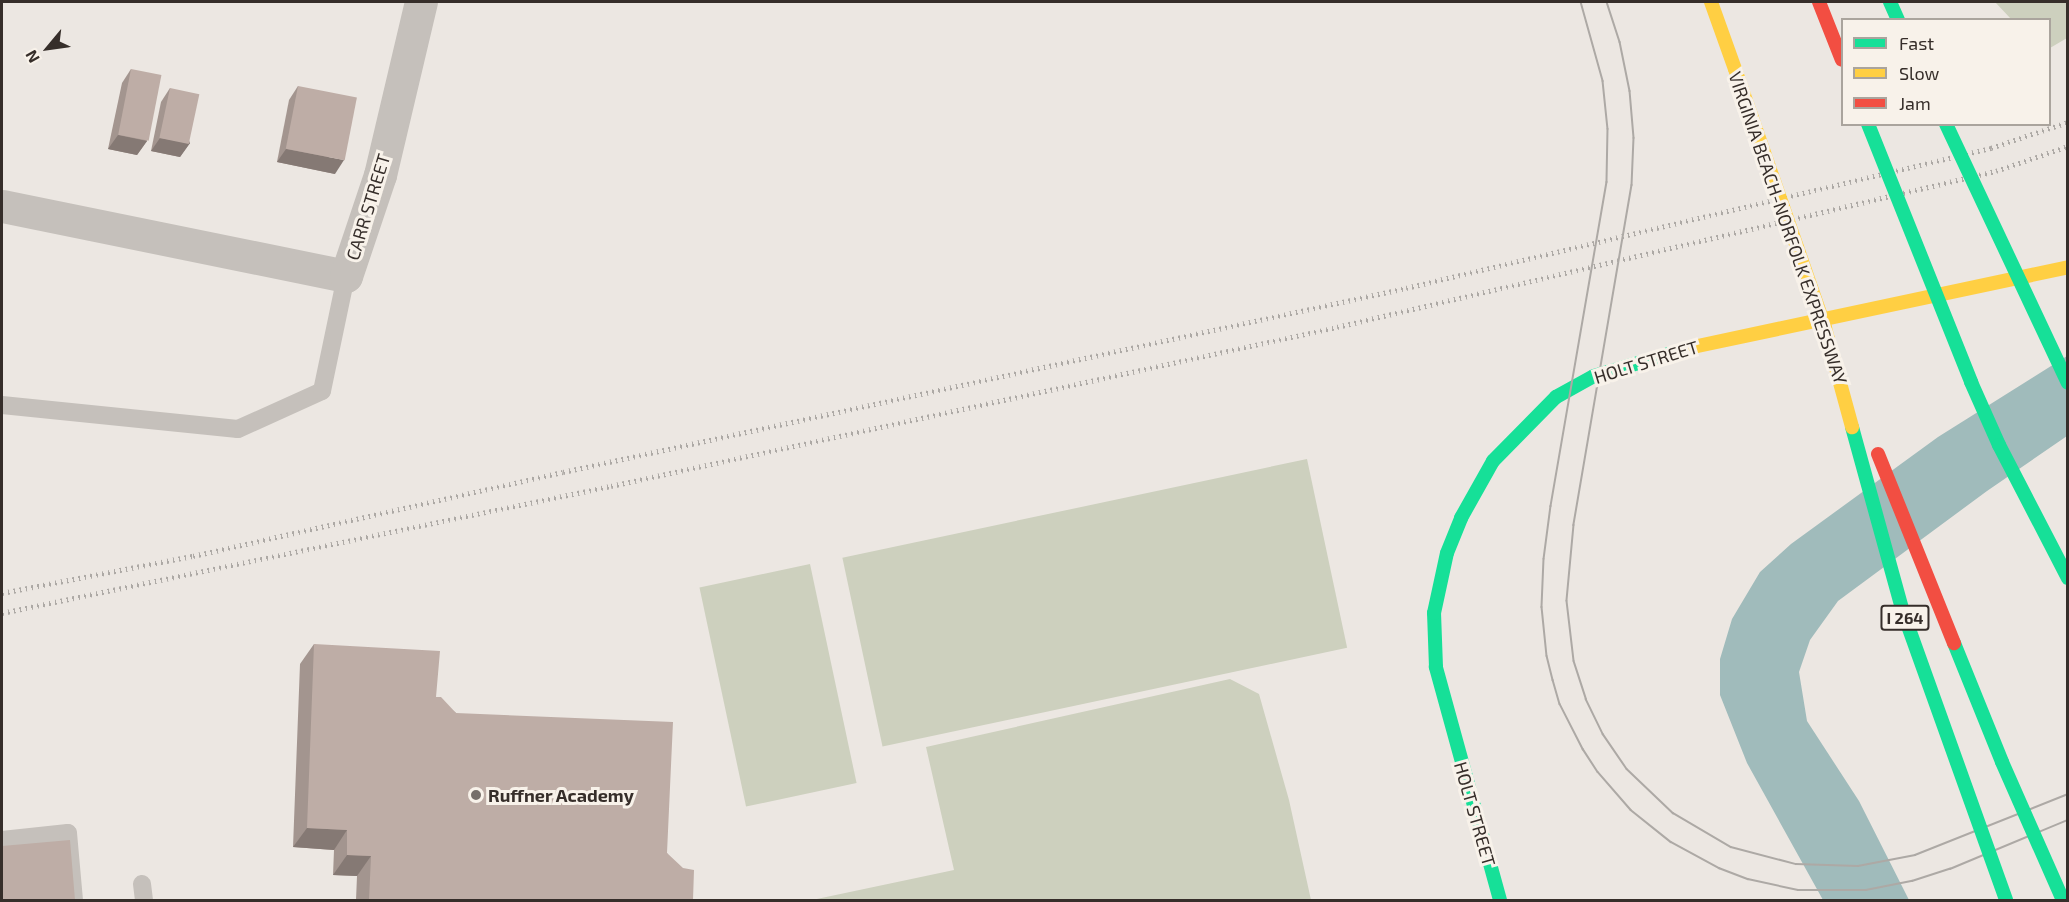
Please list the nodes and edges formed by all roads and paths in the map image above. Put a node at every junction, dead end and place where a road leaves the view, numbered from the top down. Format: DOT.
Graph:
graph roads {
  1 [pos="421,2"];
  2 [pos="1711,2"];
  3 [pos="1819,2"];
  4 [pos="1841,58"];
  5 [pos="1869,126"];
  6 [pos="1947,126"];
  7 [pos="2,206"];
  8 [pos="2067,267"];
  9 [pos="346,276"];
  10 [pos="1825,328"];
  11 [pos="2067,382"];
  12 [pos="2,405"];
  13 [pos="2067,578"];
  14 [pos="2,840"];
  15 [pos="74,900"];
  16 [pos="1500,900"];
  17 [pos="2006,900"];
  18 [pos="2063,900"];
  1 -- 9 [label="street, CARR STREET"];
  2 -- 10 [label="main road, VIRGINIA BEACH-NORFOLK EXPRESSWAY / I 264, bridge"];
  3 -- 4 [label="main road"];
  5 -- 13 [label="main road, bridge"];
  6 -- 11 [label="main road, bridge"];
  7 -- 9 [label="street, CARR STREET"];
  8 -- 16 [label="main road, HOLT STREET"];
  9 -- 12 [label="lane"];
  10 -- 17 [label="main road, VIRGINIA BEACH-NORFOLK EXPRESSWAY / I 264, bridge"];
  10 -- 18 [label="main road, bridge"];
  14 -- 15 [label="lane"];
}
